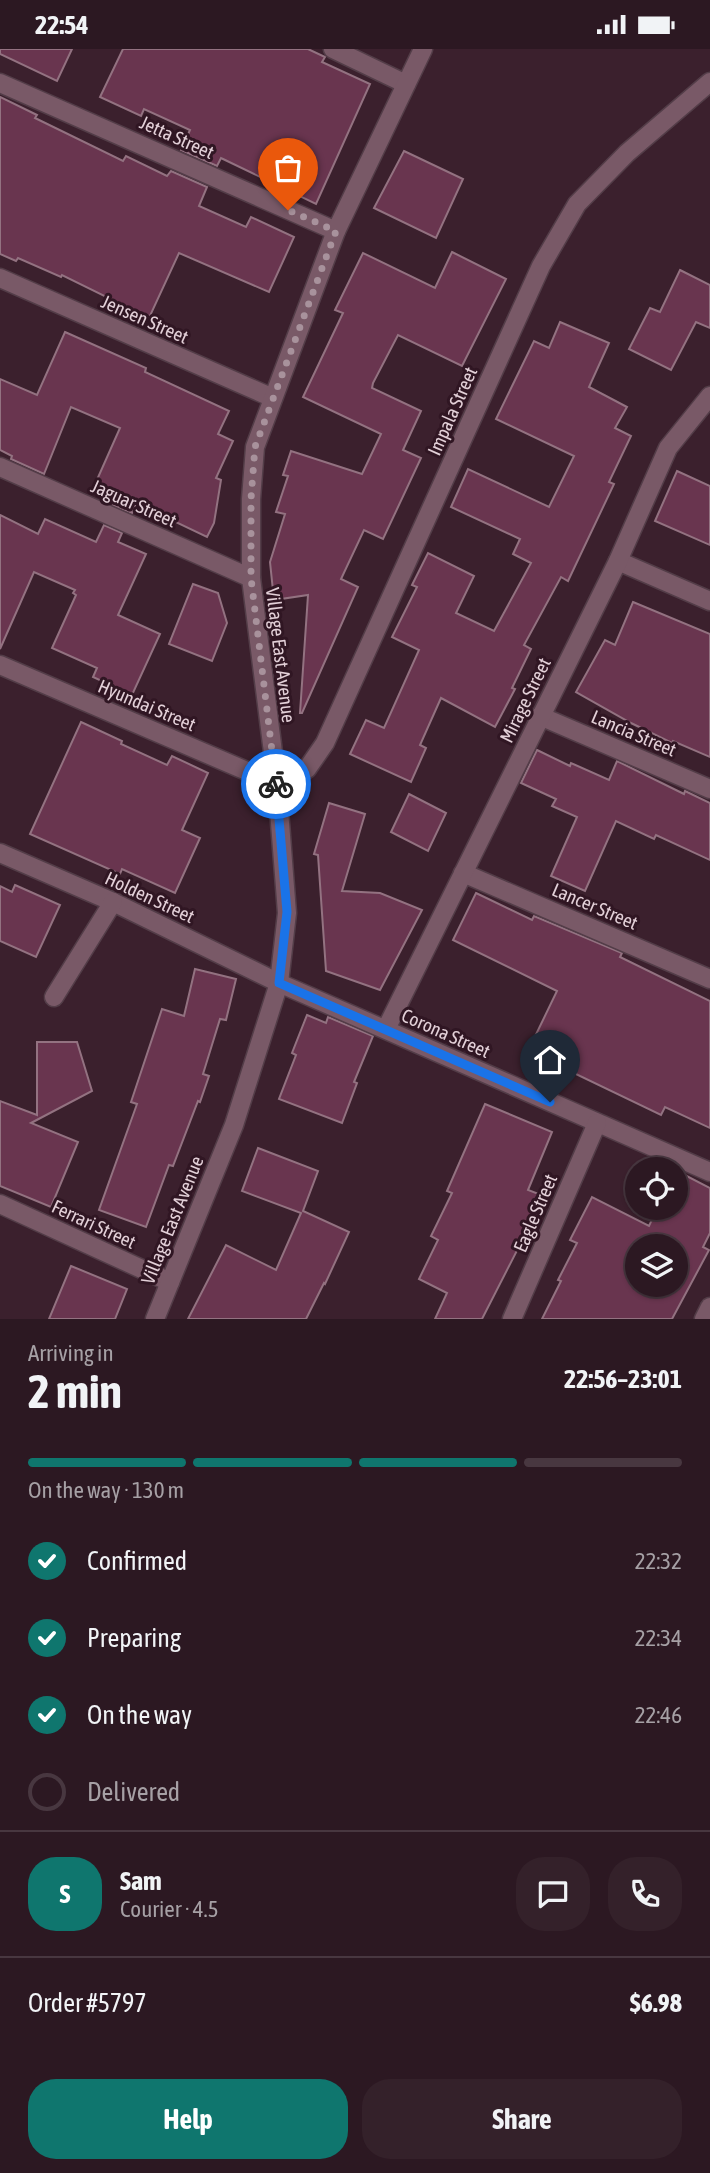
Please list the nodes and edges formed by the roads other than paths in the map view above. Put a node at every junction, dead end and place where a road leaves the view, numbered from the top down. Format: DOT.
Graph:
graph roads {
  1 [pos="333,49"];
  2 [pos="424,49"];
  3 [pos="710,82"];
  4 [pos="0,83"];
  5 [pos="407,84"];
  6 [pos="336,231"];
  7 [pos="0,278"];
  8 [pos="273,398"];
  9 [pos="706,405"];
  10 [pos="0,467"];
  11 [pos="618,561"];
  12 [pos="251,578"];
  13 [pos="710,601"];
  14 [pos="0,665"];
  15 [pos="540,716"];
  16 [pos="276,784"];
  17 [pos="710,789"];
  18 [pos="0,853"];
  19 [pos="463,873"];
  20 [pos="113,902"];
  21 [pos="710,979"];
  22 [pos="279,983"];
  23 [pos="54,997"];
  24 [pos="386,1029"];
  25 [pos="597,1123"];
  26 [pos="710,1172"];
  27 [pos="0,1204"];
  28 [pos="170,1282"];
  29 [pos="710,1307"];
  30 [pos="155,1319"];
  31 [pos="512,1319"];
  32 [pos="705,1319"];
  1 -- 5 [label="street"];
  2 -- 5 [label="street, Village East Avenue"];
  3 -- 16 [label="street, Impala Street"];
  4 -- 6 [label="street, Jetta Street"];
  5 -- 6 [label="street, Village East Avenue"];
  6 -- 8 [label="street, Village East Avenue"];
  7 -- 8 [label="street, Jensen Street"];
  8 -- 12 [label="street, Village East Avenue"];
  9 -- 11 [label="street, Mirage Street"];
  10 -- 12 [label="street, Jaguar Street"];
  11 -- 13 [label="street"];
  11 -- 15 [label="street, Mirage Street"];
  12 -- 16 [label="street, Village East Avenue"];
  14 -- 16 [label="street, Hyundai Street"];
  15 -- 17 [label="street, Lancia Street"];
  15 -- 19 [label="street, Mirage Street"];
  16 -- 22 [label="street, Village East Avenue"];
  18 -- 20 [label="street, Holden Street"];
  19 -- 21 [label="street, Lancer Street"];
  19 -- 24 [label="street, Mirage Street"];
  20 -- 22 [label="street, Holden Street"];
  20 -- 23 [label="street"];
  22 -- 24 [label="street, Corona Street"];
  22 -- 28 [label="street, Village East Avenue"];
  24 -- 25 [label="street, Corona Street"];
  25 -- 26 [label="street, Corona Street"];
  25 -- 31 [label="street, Eagle Street"];
  27 -- 28 [label="street, Ferrari Street"];
  28 -- 30 [label="street, Village East Avenue"];
  29 -- 32 [label="street"];
}
